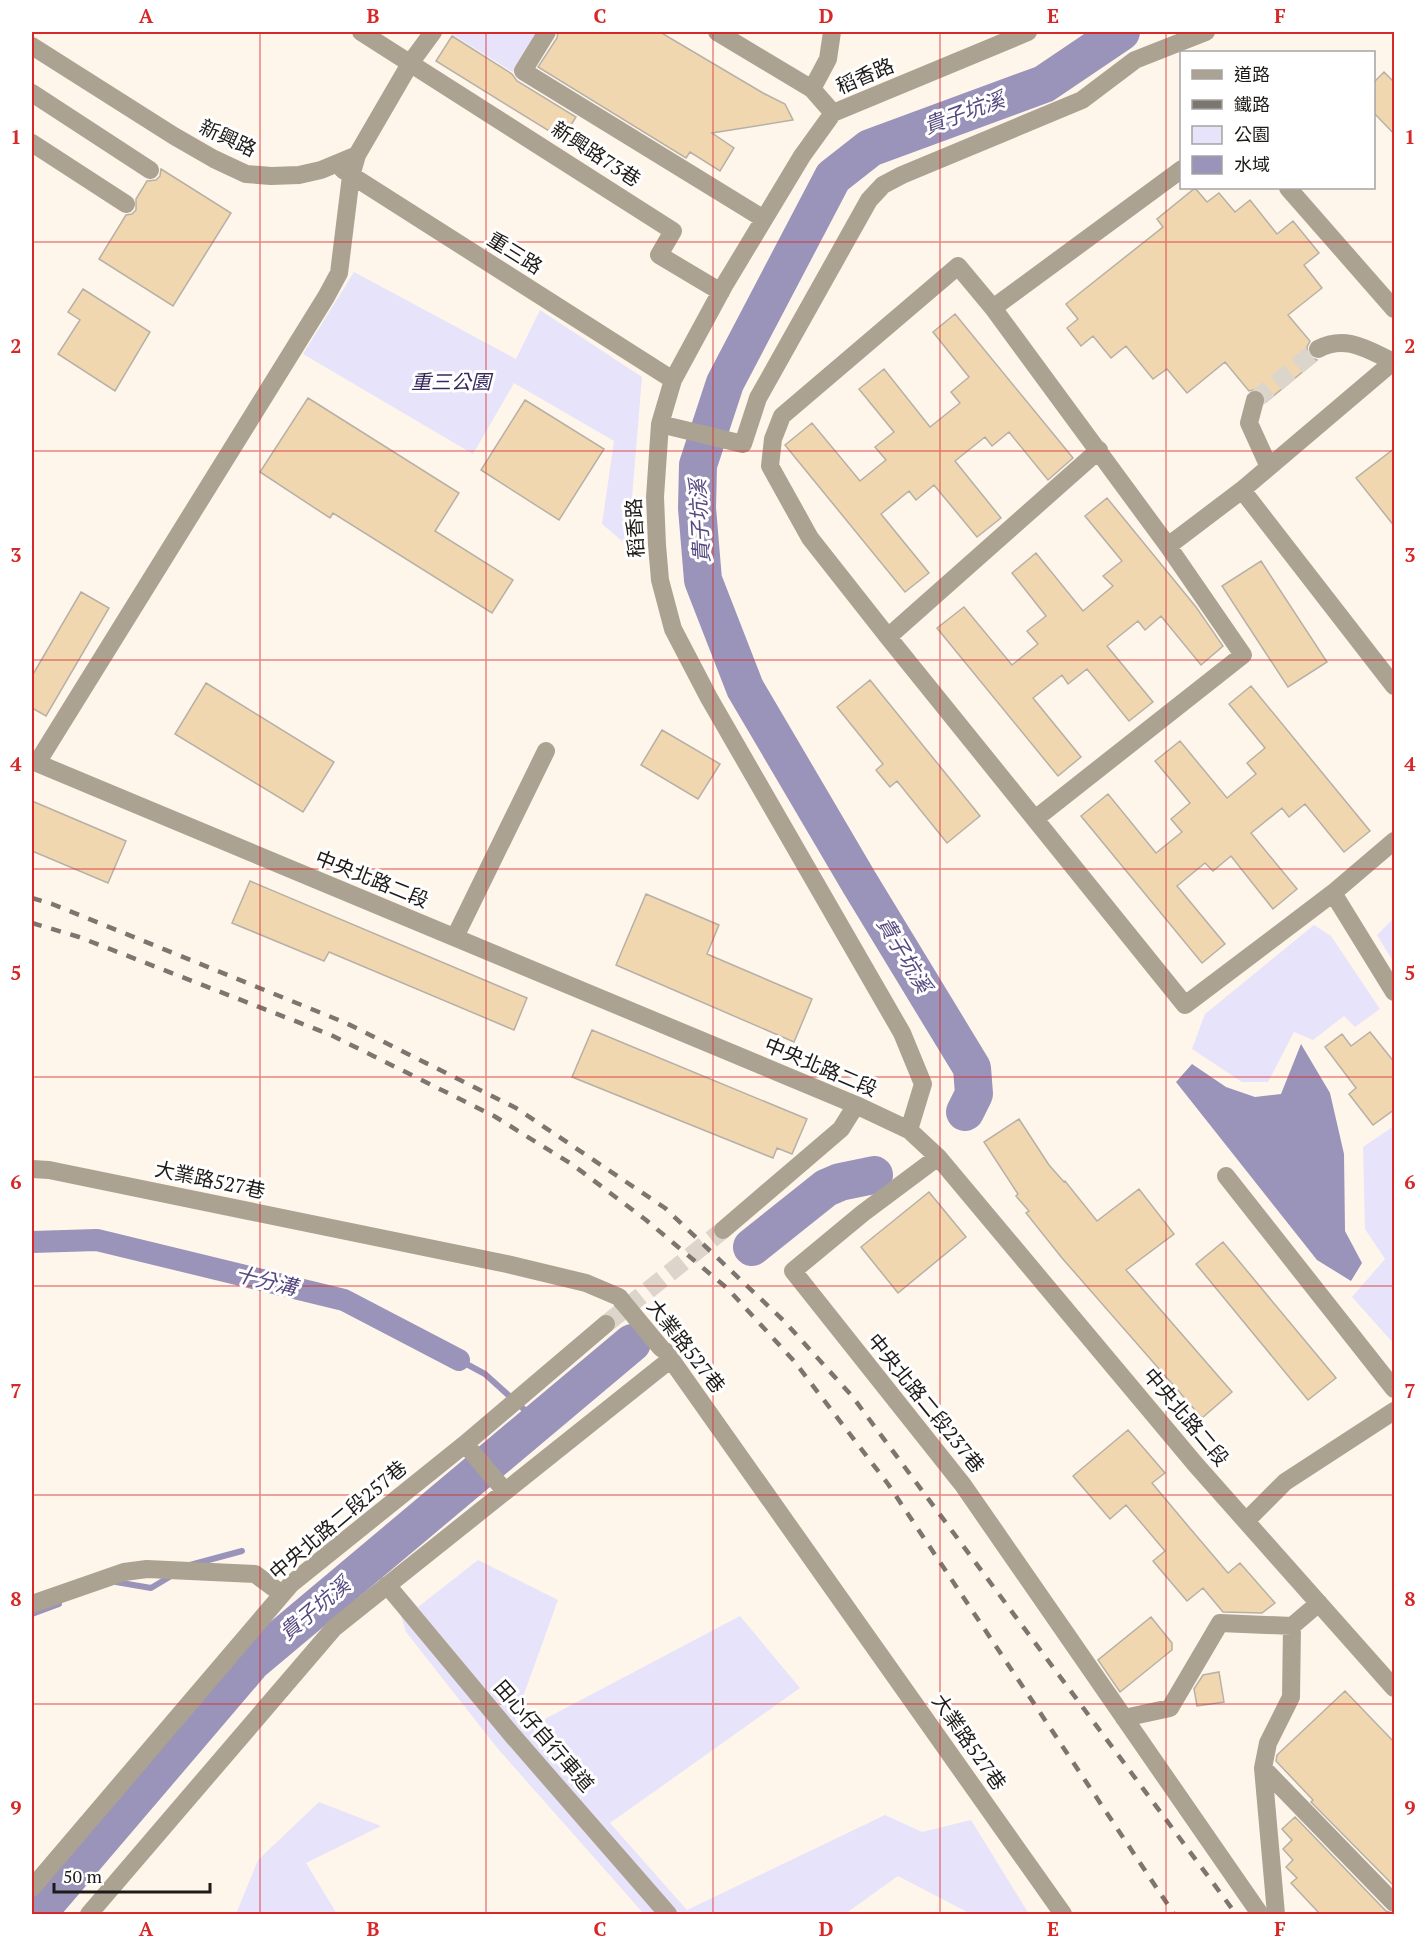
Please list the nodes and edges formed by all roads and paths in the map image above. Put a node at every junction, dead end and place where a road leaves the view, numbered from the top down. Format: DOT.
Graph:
graph roads {
  1 [pos="361,32"];
  2 [pos="433,32"];
  3 [pos="547,32"];
  4 [pos="717,32"];
  5 [pos="1028,32"];
  6 [pos="1206,32"];
  7 [pos="829,33"];
  8 [pos="32,46"];
  9 [pos="411,62"];
  10 [pos="812,89"];
  11 [pos="32,93"];
  12 [pos="833,113"];
  13 [pos="32,143"];
  14 [pos="357,155"];
  15 [pos="333,165"];
  16 [pos="150,170"];
  17 [pos="1180,170"];
  18 [pos="351,176"];
  19 [pos="1289,189"];
  20 [pos="126,204"];
  21 [pos="764,219"];
  22 [pos="721,292"];
  23 [pos="993,308"];
  24 [pos="1395,309"];
  25 [pos="1318,349"];
  26 [pos="1394,362"];
  27 [pos="673,380"];
  28 [pos="1255,400"];
  29 [pos="660,423"];
  30 [pos="1099,450"];
  31 [pos="1269,467"];
  32 [pos="1242,490"];
  33 [pos="1168,546"];
  34 [pos="888,637"];
  35 [pos="1395,686"];
  36 [pos="546,751"];
  37 [pos="34,762"];
  38 [pos="1035,819"];
  39 [pos="1395,841"];
  40 [pos="1333,893"];
  41 [pos="455,937"];
  42 [pos="1395,992"];
  43 [pos="856,1105"];
  44 [pos="909,1130"];
  45 [pos="938,1157"];
  46 [pos="32,1169"];
  47 [pos="1226,1176"];
  48 [pos="723,1230"];
  49 [pos="606,1324"];
  50 [pos="666,1353"];
  51 [pos="1395,1389"];
  52 [pos="1395,1411"];
  53 [pos="465,1444"];
  54 [pos="505,1491"];
  55 [pos="1246,1521"];
  56 [pos="387,1585"];
  57 [pos="282,1594"];
  58 [pos="1319,1603"];
  59 [pos="32,1604"];
  60 [pos="1292,1626"];
  61 [pos="1395,1688"];
  62 [pos="1124,1718"];
  63 [pos="1263,1768"];
  64 [pos="32,1888"];
  65 [pos="1395,1903"];
  66 [pos="89,1914"];
  67 [pos="668,1914"];
  68 [pos="1063,1914"];
  69 [pos="1260,1914"];
  70 [pos="1276,1914"];
  1 -- 9 [label="street"];
  2 -- 9 [label="street"];
  3 -- 21 [label="street"];
  4 -- 10 [label="street"];
  5 -- 12 [label="street, 稻香路"];
  6 -- 29 [label="street"];
  7 -- 10 [label="street"];
  8 -- 15 [label="street, 新興路"];
  9 -- 14 [label="street"];
  9 -- 22 [label="street, 新興路73巷"];
  10 -- 12 [label="street"];
  11 -- 16 [label="street"];
  12 -- 21 [label="street, 稻香路"];
  13 -- 20 [label="street"];
  14 -- 15 [label="street, 新興路"];
  14 -- 18 [label="street"];
  15 -- 18 [label="street, 重三路"];
  17 -- 23 [label="street"];
  18 -- 27 [label="street, 重三路"];
  18 -- 37 [label="street"];
  19 -- 24 [label="street"];
  21 -- 22 [label="street, 稻香路"];
  22 -- 27 [label="street, 稻香路"];
  23 -- 30 [label="street"];
  23 -- 34 [label="street"];
  25 -- 26 [label="street"];
  26 -- 31 [label="street"];
  27 -- 29 [label="street, 稻香路"];
  28 -- 31 [label="street"];
  29 -- 44 [label="street, 稻香路"];
  30 -- 33 [label="street"];
  30 -- 34 [label="street"];
  31 -- 32 [label="street"];
  32 -- 33 [label="street"];
  32 -- 35 [label="street"];
  33 -- 38 [label="street"];
  34 -- 38 [label="street"];
  36 -- 41 [label="street"];
  37 -- 41 [label="street, 中央北路二段"];
  38 -- 40 [label="street"];
  39 -- 40 [label="street"];
  40 -- 42 [label="street"];
  41 -- 43 [label="street, 中央北路二段"];
  43 -- 44 [label="street, 中央北路二段"];
  43 -- 48 [label="street"];
  44 -- 45 [label="street, 中央北路二段"];
  45 -- 55 [label="street, 中央北路二段"];
  45 -- 62 [label="street, 中央北路二段237巷"];
  46 -- 50 [label="street, 大業路527巷, bridge"];
  47 -- 51 [label="street"];
  49 -- 53 [label="street, 中央北路二段257巷"];
  50 -- 54 [label="street"];
  50 -- 68 [label="street, 大業路527巷"];
  52 -- 55 [label="street"];
  53 -- 54 [label="street"];
  53 -- 57 [label="street, 中央北路二段257巷"];
  54 -- 56 [label="street"];
  55 -- 58 [label="street, 中央北路二段"];
  56 -- 66 [label="street"];
  56 -- 67 [label="street, 田心仔自行車道"];
  57 -- 59 [label="street"];
  57 -- 64 [label="street, 中央北路二段257巷"];
  58 -- 60 [label="street"];
  58 -- 61 [label="street, 中央北路二段"];
  60 -- 62 [label="street"];
  60 -- 63 [label="street"];
  62 -- 69 [label="street"];
  63 -- 65 [label="street"];
  63 -- 70 [label="street"];
}
